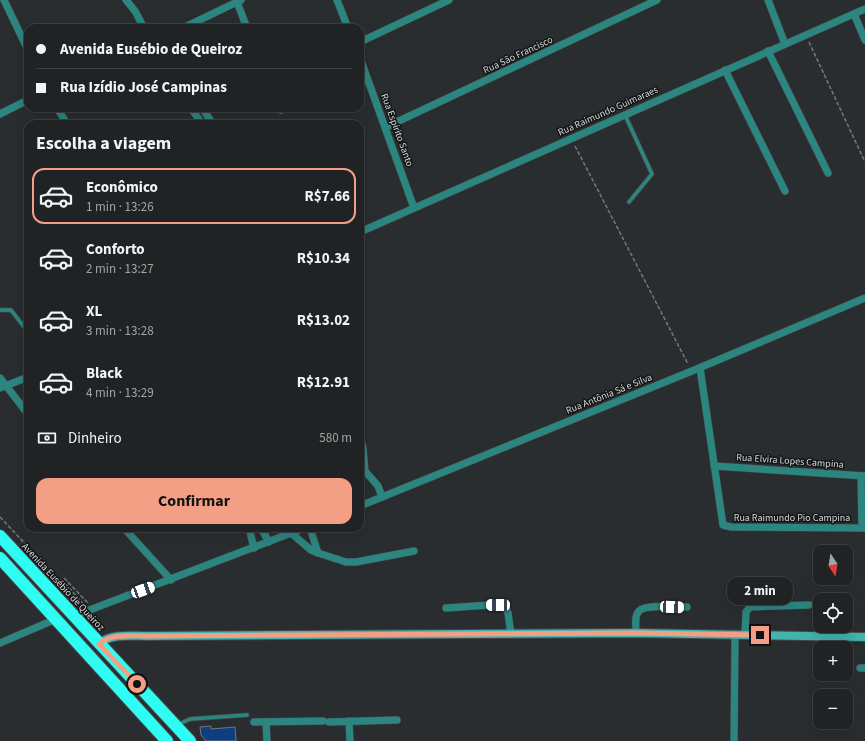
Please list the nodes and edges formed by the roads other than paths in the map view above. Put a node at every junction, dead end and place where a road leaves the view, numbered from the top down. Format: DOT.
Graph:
graph roads {
  1 [pos="4,0"];
  2 [pos="126,0"];
  3 [pos="337,0"];
  4 [pos="449,0"];
  5 [pos="657,0"];
  6 [pos="768,0"];
  7 [pos="239,1"];
  8 [pos="865,9"];
  9 [pos="854,14"];
  10 [pos="142,24"];
  11 [pos="192,24"];
  12 [pos="246,24"];
  13 [pos="346,24"];
  14 [pos="364,40"];
  15 [pos="865,40"];
  16 [pos="24,42"];
  17 [pos="785,44"];
  18 [pos="768,51"];
  19 [pos="364,69"];
  20 [pos="726,70"];
  21 [pos="24,102"];
  22 [pos="0,114"];
  23 [pos="625,114"];
  24 [pos="386,127"];
  25 [pos="828,173"];
  26 [pos="785,191"];
  27 [pos="629,202"];
  28 [pos="414,208"];
  29 [pos="364,230"];
  30 [pos="865,298"];
  31 [pos="0,310"];
  32 [pos="24,327"];
  33 [pos="700,368"];
  34 [pos="0,378"];
  35 [pos="24,378"];
  36 [pos="3,386"];
  37 [pos="24,410"];
  38 [pos="364,460"];
  39 [pos="714,466"];
  40 [pos="863,476"];
  41 [pos="382,498"];
  42 [pos="364,505"];
  43 [pos="863,528"];
  44 [pos="128,532"];
  45 [pos="250,532"];
  46 [pos="263,532"];
  47 [pos="311,532"];
  48 [pos="291,533"];
  49 [pos="0,536"];
  50 [pos="269,542"];
  51 [pos="254,548"];
  52 [pos="414,552"];
  53 [pos="318,553"];
  54 [pos="0,558"];
  55 [pos="171,580"];
  56 [pos="809,605"];
  57 [pos="687,607"];
  58 [pos="446,608"];
  59 [pos="74,616"];
  60 [pos="56,619"];
  61 [pos="636,633"];
  62 [pos="511,634"];
  63 [pos="735,635"];
  64 [pos="745,635"];
  65 [pos="865,637"];
  66 [pos="0,643"];
  67 [pos="99,644"];
  68 [pos="247,714"];
  69 [pos="397,720"];
  70 [pos="349,721"];
  71 [pos="254,722"];
  72 [pos="266,722"];
  73 [pos="176,725"];
  74 [pos="167,741"];
  75 [pos="190,741"];
  76 [pos="267,741"];
  77 [pos="350,741"];
  78 [pos="734,741"];
  1 -- 16 [label="street"];
  2 -- 10 [label="street"];
  3 -- 13 [label="street"];
  4 -- 14 [label="street"];
  5 -- 24 [label="street, Rua São Francisco"];
  6 -- 17 [label="street"];
  7 -- 11 [label="street"];
  7 -- 12 [label="street"];
  8 -- 9 [label="street, Rua Raimundo Guimaraes"];
  9 -- 15 [label="street"];
  9 -- 17 [label="street, Rua Raimundo Guimaraes"];
  17 -- 18 [label="street, Rua Raimundo Guimaraes"];
  18 -- 20 [label="street, Rua Raimundo Guimaraes"];
  18 -- 25 [label="street"];
  19 -- 24 [label="street, Rua Espírito Santo"];
  20 -- 23 [label="street, Rua Raimundo Guimaraes"];
  20 -- 26 [label="street"];
  21 -- 22 [label="street"];
  23 -- 27 [label="lane"];
  23 -- 28 [label="street, Rua Raimundo Guimaraes"];
  24 -- 28 [label="street, Rua Espírito Santo"];
  28 -- 29 [label="street, Rua Raimundo Guimaraes"];
  30 -- 33 [label="street, Rua Antônia Sá e Silva"];
  31 -- 32 [label="lane"];
  33 -- 39 [label="street"];
  33 -- 41 [label="street, Rua Antônia Sá e Silva"];
  34 -- 36 [label="street"];
  35 -- 36 [label="street"];
  36 -- 37 [label="street"];
  38 -- 41 [label="street"];
  39 -- 40 [label="street, Rua Elvira Lopes Campina"];
  39 -- 43 [label="street, Rua Raimundo Pio Campina"];
  40 -- 43 [label="street"];
  41 -- 42 [label="street, Rua Antônia Sá e Silva"];
  44 -- 55 [label="street"];
  45 -- 51 [label="street"];
  46 -- 50 [label="street"];
  47 -- 53 [label="street"];
  48 -- 50 [label="street"];
  48 -- 53 [label="street"];
  49 -- 59 [label="highway, Avenida Eusébio de Queiroz"];
  50 -- 51 [label="street"];
  51 -- 55 [label="street"];
  52 -- 53 [label="street"];
  54 -- 60 [label="highway"];
  55 -- 59 [label="street"];
  56 -- 64 [label="street"];
  57 -- 61 [label="street"];
  58 -- 62 [label="street"];
  59 -- 67 [label="highway, Avenida Eusébio de Queiroz"];
  60 -- 66 [label="street"];
  60 -- 74 [label="highway"];
  61 -- 62 [label="street"];
  61 -- 63 [label="street"];
  62 -- 67 [label="street"];
  63 -- 64 [label="street"];
  63 -- 78 [label="street"];
  64 -- 65 [label="street"];
  67 -- 73 [label="highway, Avenida Eusébio de Queiroz"];
  68 -- 73 [label="lane"];
  69 -- 70 [label="street"];
  70 -- 72 [label="street"];
  70 -- 77 [label="street"];
  71 -- 72 [label="street"];
  72 -- 76 [label="street"];
  73 -- 75 [label="highway, Avenida Eusébio de Queiroz"];
}
